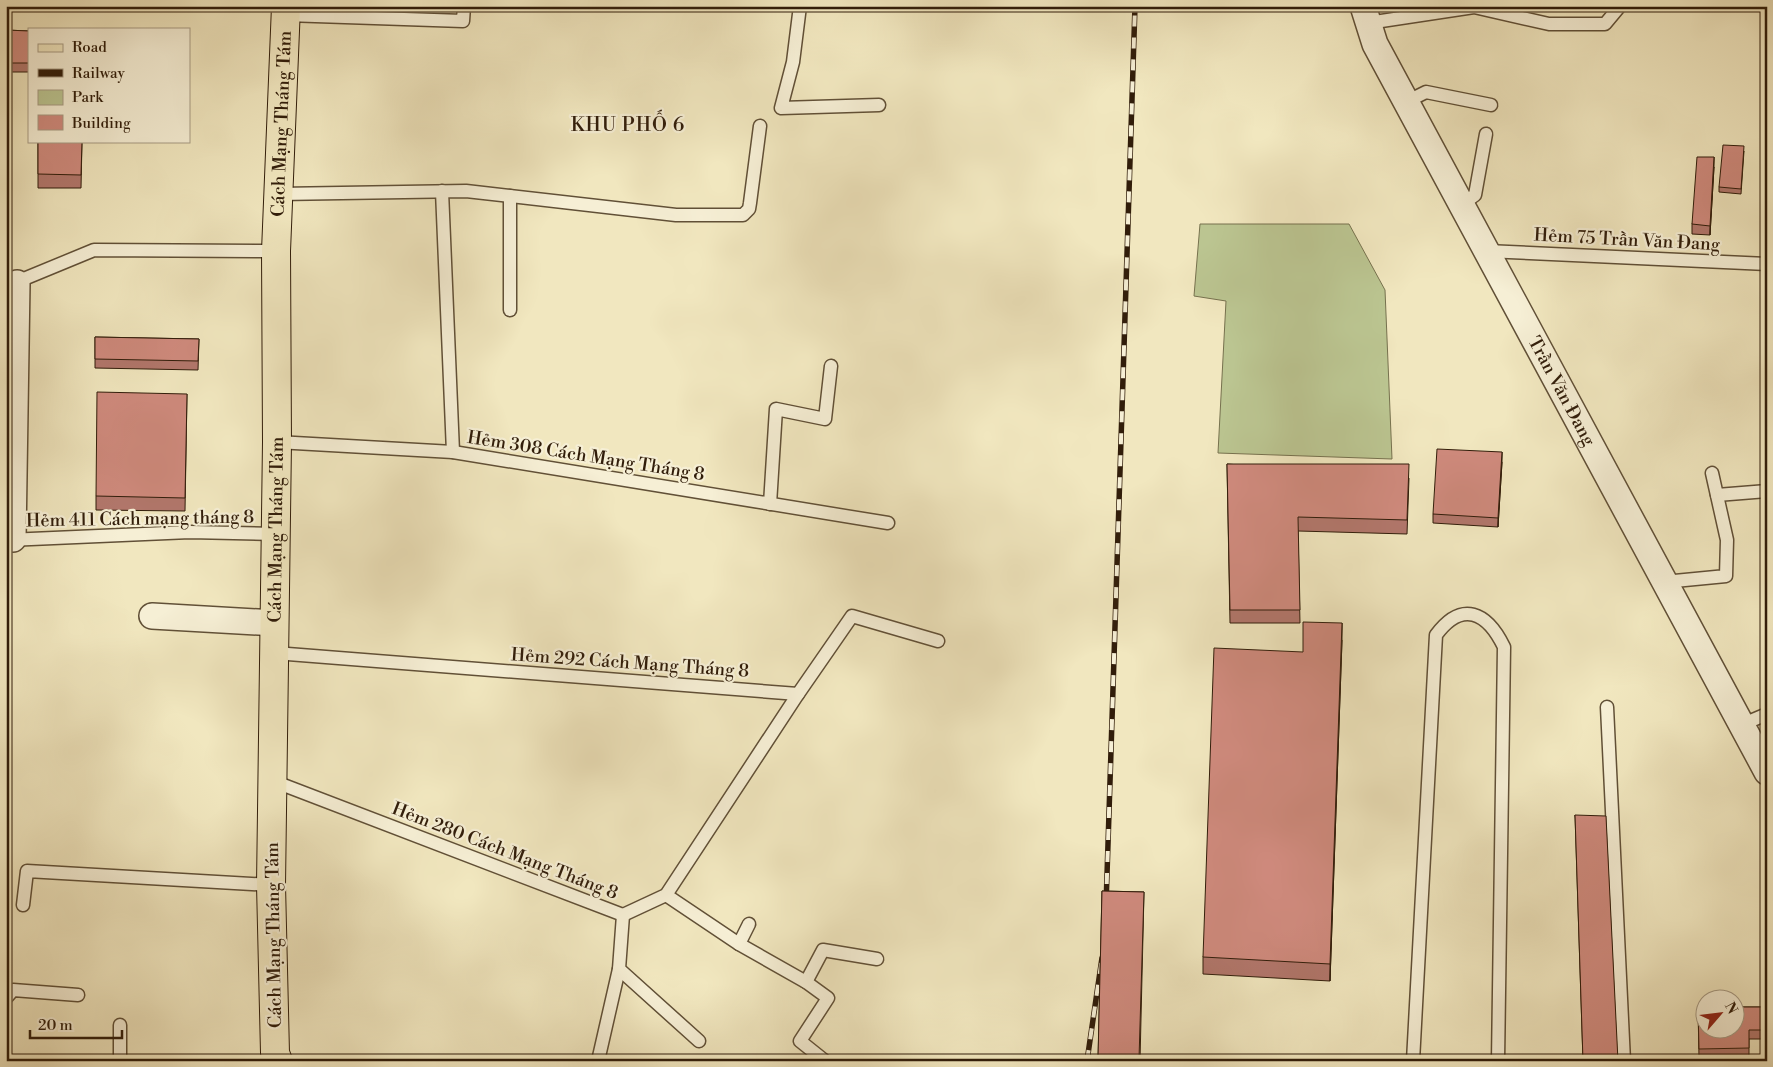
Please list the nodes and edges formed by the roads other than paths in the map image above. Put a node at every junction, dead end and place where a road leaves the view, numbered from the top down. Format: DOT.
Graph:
graph roads {
  1 [pos="464,6"];
  2 [pos="800,6"];
  3 [pos="1620,6"];
  4 [pos="286,11"];
  5 [pos="1366,15"];
  6 [pos="1406,102"];
  7 [pos="1491,104"];
  8 [pos="879,105"];
  9 [pos="760,126"];
  10 [pos="1486,134"];
  11 [pos="442,191"];
  12 [pos="279,194"];
  13 [pos="510,196"];
  14 [pos="1461,205"];
  15 [pos="276,251"];
  16 [pos="1486,252"];
  17 [pos="1767,264"];
  18 [pos="12,283"];
  19 [pos="510,310"];
  20 [pos="831,366"];
  21 [pos="277,442"];
  22 [pos="453,452"];
  23 [pos="1712,473"];
  24 [pos="1767,491"];
  25 [pos="1717,494"];
  26 [pos="770,504"];
  27 [pos="888,523"];
  28 [pos="275,534"];
  29 [pos="10,540"];
  30 [pos="1664,582"];
  31 [pos="152,616"];
  32 [pos="275,623"];
  33 [pos="938,641"];
  34 [pos="275,653"];
  35 [pos="798,694"];
  36 [pos="1607,707"];
  37 [pos="1767,714"];
  38 [pos="1742,725"];
  39 [pos="1765,766"];
  40 [pos="273,782"];
  41 [pos="271,885"];
  42 [pos="666,895"];
  43 [pos="23,905"];
  44 [pos="624,915"];
  45 [pos="749,924"];
  46 [pos="739,944"];
  47 [pos="877,959"];
  48 [pos="619,969"];
  49 [pos="806,982"];
  50 [pos="78,995"];
  51 [pos="6,998"];
  52 [pos="120,1025"];
  53 [pos="700,1041"];
  54 [pos="274,1058"];
  55 [pos="120,1061"];
  56 [pos="598,1061"];
  57 [pos="825,1061"];
  58 [pos="1413,1061"];
  59 [pos="1498,1061"];
  60 [pos="1624,1061"];
  1 -- 4 [label="lane"];
  2 -- 8 [label="lane"];
  3 -- 5 [label="lane"];
  4 -- 12 [label="main road, Cách Mạng Tháng Tám"];
  5 -- 6 [label="street, Trần Văn Ðang"];
  6 -- 7 [label="lane"];
  6 -- 14 [label="street, Trần Văn Ðang"];
  9 -- 13 [label="lane"];
  10 -- 14 [label="lane"];
  11 -- 12 [label="lane"];
  11 -- 13 [label="lane"];
  11 -- 22 [label="lane"];
  12 -- 15 [label="main road, Cách Mạng Tháng Tám"];
  13 -- 19 [label="lane"];
  14 -- 16 [label="street, Trần Văn Ðang"];
  15 -- 18 [label="lane"];
  15 -- 21 [label="main road, Cách Mạng Tháng Tám"];
  16 -- 17 [label="lane, Hẻm 75 Trần Văn Ðang"];
  16 -- 30 [label="street, Trần Văn Ðang"];
  18 -- 29 [label="street"];
  20 -- 26 [label="lane"];
  21 -- 22 [label="lane, Hẻm 308 Cách Mạng Tháng 8"];
  21 -- 28 [label="main road, Cách Mạng Tháng Tám"];
  22 -- 26 [label="lane, Hẻm 308 Cách Mạng Tháng 8"];
  23 -- 25 [label="lane"];
  24 -- 25 [label="lane"];
  25 -- 30 [label="lane"];
  26 -- 27 [label="lane, Hẻm 308 Cách Mạng Tháng 8"];
  28 -- 29 [label="lane, Hẻm 411 Cách mạng tháng 8"];
  28 -- 32 [label="main road, Cách Mạng Tháng Tám"];
  30 -- 38 [label="street, Trần Văn Ðang"];
  31 -- 32 [label="street"];
  32 -- 34 [label="main road, Cách Mạng Tháng Tám"];
  33 -- 35 [label="lane"];
  34 -- 35 [label="lane, Hẻm 292 Cách Mạng Tháng 8"];
  34 -- 40 [label="main road, Cách Mạng Tháng Tám"];
  35 -- 42 [label="lane"];
  36 -- 60 [label="lane"];
  37 -- 38 [label="lane"];
  38 -- 39 [label="street, Trần Văn Ðang"];
  40 -- 41 [label="main road, Cách Mạng Tháng Tám"];
  40 -- 44 [label="lane, Hẻm 280 Cách Mạng Tháng 8"];
  41 -- 43 [label="lane"];
  41 -- 54 [label="main road, Cách Mạng Tháng Tám"];
  42 -- 44 [label="lane, Hẻm 280 Cách Mạng Tháng 8"];
  42 -- 46 [label="lane"];
  44 -- 48 [label="lane"];
  45 -- 46 [label="lane"];
  46 -- 49 [label="lane"];
  47 -- 49 [label="lane"];
  48 -- 53 [label="lane"];
  48 -- 56 [label="lane"];
  49 -- 57 [label="lane"];
  50 -- 51 [label="lane"];
  52 -- 55 [label="lane"];
  58 -- 59 [label="lane"];
}
